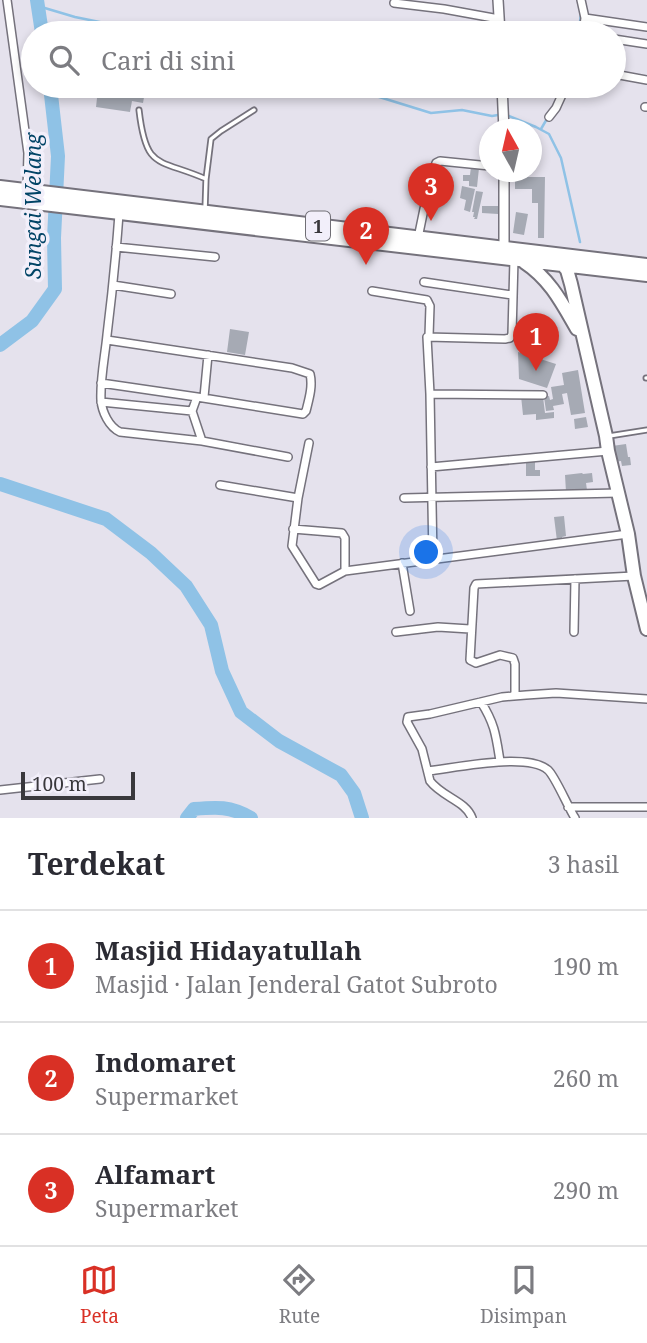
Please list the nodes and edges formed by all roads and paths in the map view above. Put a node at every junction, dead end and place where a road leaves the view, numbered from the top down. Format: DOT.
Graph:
graph roads {
  1 [pos="6,0"];
  2 [pos="498,0"];
  3 [pos="581,0"];
  4 [pos="394,4"];
  5 [pos="585,18"];
  6 [pos="499,19"];
  7 [pos="585,21"];
  8 [pos="606,21"];
  9 [pos="626,24"];
  10 [pos="647,27"];
  11 [pos="626,41"];
  12 [pos="647,44"];
  13 [pos="626,77"];
  14 [pos="647,80"];
  15 [pos="503,98"];
  16 [pos="560,98"];
  17 [pos="139,110"];
  18 [pos="254,110"];
  19 [pos="549,117"];
  20 [pos="504,119"];
  21 [pos="479,165"];
  22 [pos="206,179"];
  23 [pos="504,182"];
  24 [pos="0,187"];
  25 [pos="27,194"];
  26 [pos="0,199"];
  27 [pos="89,204"];
  28 [pos="205,212"];
  29 [pos="119,214"];
  30 [pos="418,238"];
  31 [pos="116,247"];
  32 [pos="504,248"];
  33 [pos="546,253"];
  34 [pos="215,257"];
  35 [pos="517,260"];
  36 [pos="563,265"];
  37 [pos="647,265"];
  38 [pos="647,275"];
  39 [pos="424,282"];
  40 [pos="113,285"];
  41 [pos="372,291"];
  42 [pos="171,294"];
  43 [pos="512,295"];
  44 [pos="429,336"];
  45 [pos="107,340"];
  46 [pos="584,342"];
  47 [pos="208,355"];
  48 [pos="102,383"];
  49 [pos="430,394"];
  50 [pos="543,395"];
  51 [pos="200,397"];
  52 [pos="101,402"];
  53 [pos="192,411"];
  54 [pos="647,430"];
  55 [pos="607,436"];
  56 [pos="202,442"];
  57 [pos="309,443"];
  58 [pos="608,451"];
  59 [pos="288,457"];
  60 [pos="431,467"];
  61 [pos="220,485"];
  62 [pos="618,493"];
  63 [pos="432,497"];
  64 [pos="298,498"];
  65 [pos="404,498"];
  66 [pos="293,528"];
  67 [pos="628,534"];
  68 [pos="433,559"];
  69 [pos="402,563"];
  70 [pos="345,571"];
  71 [pos="634,576"];
  72 [pos="575,579"];
  73 [pos="410,611"];
  74 [pos="470,629"];
  75 [pos="647,629"];
  76 [pos="396,632"];
  77 [pos="574,632"];
  78 [pos="515,696"];
  79 [pos="647,699"];
  80 [pos="481,702"];
  81 [pos="500,761"];
  82 [pos="428,771"];
  83 [pos="100,779"];
  84 [pos="0,790"];
  85 [pos="568,807"];
  86 [pos="647,807"];
  87 [pos="472,818"];
  88 [pos="575,818"];
  1 -- 25 [label="street"];
  2 -- 6 [label="street"];
  3 -- 5 [label="street"];
  4 -- 6 [label="street"];
  5 -- 7 [label="street"];
  5 -- 8 [label="street"];
  9 -- 10 [label="street"];
  11 -- 12 [label="street"];
  13 -- 14 [label="street"];
  15 -- 20 [label="street"];
  16 -- 19 [label="street"];
  17 -- 22 [label="lane"];
  18 -- 22 [label="lane"];
  21 -- 30 [label="street"];
  22 -- 28 [label="lane"];
  23 -- 32 [label="street"];
  24 -- 25 [label="highway, 1"];
  25 -- 26 [label="highway, 1"];
  25 -- 27 [label="highway, 1"];
  27 -- 28 [label="highway, 1"];
  27 -- 29 [label="highway, 1"];
  28 -- 30 [label="highway, 1"];
  29 -- 31 [label="street"];
  29 -- 35 [label="highway, 1"];
  30 -- 32 [label="highway, 1"];
  31 -- 34 [label="street"];
  31 -- 40 [label="street"];
  32 -- 33 [label="highway, 1"];
  33 -- 36 [label="highway"];
  33 -- 37 [label="highway, 1"];
  35 -- 36 [label="highway, 1"];
  35 -- 43 [label="street"];
  35 -- 46 [label="highway"];
  36 -- 38 [label="highway, 1"];
  36 -- 46 [label="highway"];
  39 -- 43 [label="street"];
  40 -- 42 [label="street"];
  40 -- 45 [label="street"];
  41 -- 44 [label="street"];
  43 -- 44 [label="street"];
  44 -- 49 [label="street"];
  45 -- 47 [label="street"];
  45 -- 48 [label="street"];
  46 -- 55 [label="highway"];
  47 -- 51 [label="street"];
  47 -- 51 [label="street"];
  48 -- 51 [label="street"];
  48 -- 52 [label="street"];
  49 -- 50 [label="street"];
  49 -- 60 [label="street"];
  51 -- 53 [label="street"];
  52 -- 53 [label="street"];
  52 -- 56 [label="street"];
  53 -- 56 [label="street"];
  54 -- 55 [label="lane"];
  55 -- 58 [label="highway"];
  56 -- 59 [label="street"];
  57 -- 64 [label="street"];
  58 -- 60 [label="street"];
  58 -- 62 [label="highway"];
  60 -- 63 [label="street"];
  61 -- 64 [label="street"];
  62 -- 63 [label="street"];
  62 -- 67 [label="highway"];
  63 -- 65 [label="street"];
  63 -- 68 [label="street"];
  64 -- 66 [label="street"];
  66 -- 70 [label="street"];
  66 -- 70 [label="street"];
  67 -- 68 [label="street"];
  67 -- 71 [label="highway"];
  68 -- 69 [label="street"];
  69 -- 70 [label="street"];
  69 -- 73 [label="street"];
  71 -- 72 [label="street"];
  71 -- 75 [label="highway"];
  72 -- 74 [label="street"];
  72 -- 77 [label="street"];
  74 -- 76 [label="street"];
  74 -- 78 [label="street"];
  78 -- 79 [label="street"];
  78 -- 80 [label="street"];
  80 -- 81 [label="street"];
  80 -- 82 [label="street"];
  81 -- 82 [label="street"];
  81 -- 85 [label="street"];
  82 -- 87 [label="street"];
  83 -- 84 [label="street"];
  85 -- 86 [label="street"];
  85 -- 88 [label="street"];
}
